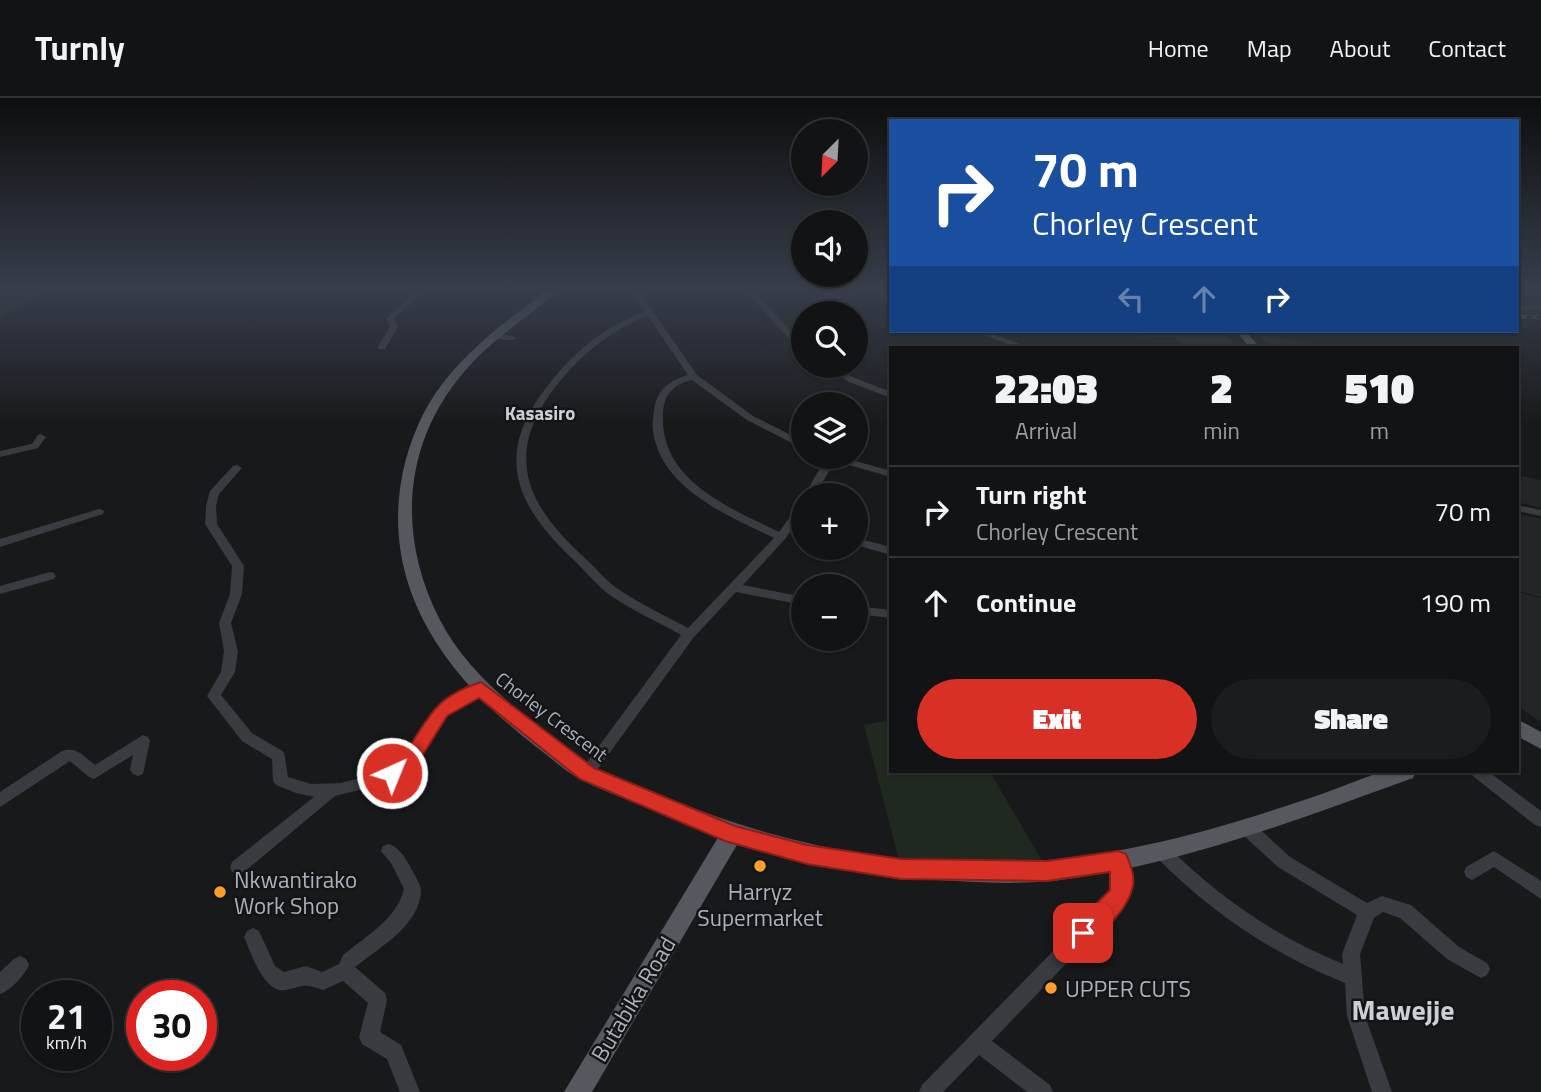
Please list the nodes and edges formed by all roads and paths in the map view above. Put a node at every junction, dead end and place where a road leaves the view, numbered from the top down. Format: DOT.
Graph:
graph roads {
  1 [pos="390,333"];
  2 [pos="500,333"];
  3 [pos="605,333"];
  4 [pos="663,333"];
  5 [pos="986,333"];
  6 [pos="495,337"];
  7 [pos="512,338"];
  8 [pos="1021,346"];
  9 [pos="382,347"];
  10 [pos="694,377"];
  11 [pos="849,378"];
  12 [pos="889,394"];
  13 [pos="41,437"];
  14 [pos="791,439"];
  15 [pos="0,454"];
  16 [pos="868,467"];
  17 [pos="237,468"];
  18 [pos="889,473"];
  19 [pos="1519,508"];
  20 [pos="99,512"];
  21 [pos="1541,513"];
  22 [pos="791,529"];
  23 [pos="781,537"];
  24 [pos="0,542"];
  25 [pos="868,544"];
  26 [pos="889,550"];
  27 [pos="50,576"];
  28 [pos="733,587"];
  29 [pos="0,590"];
  30 [pos="791,599"];
  31 [pos="868,611"];
  32 [pos="889,614"];
  33 [pos="689,634"];
  34 [pos="481,689"];
  35 [pos="1519,729"];
  36 [pos="1541,742"];
  37 [pos="138,770"];
  38 [pos="587,773"];
  39 [pos="1403,773"];
  40 [pos="1479,773"];
  41 [pos="328,793"];
  42 [pos="0,800"];
  43 [pos="1541,820"];
  44 [pos="1248,829"];
  45 [pos="732,834"];
  46 [pos="389,851"];
  47 [pos="1161,852"];
  48 [pos="1118,861"];
  49 [pos="239,867"];
  50 [pos="1472,872"];
  51 [pos="1541,891"];
  52 [pos="1367,912"];
  53 [pos="253,937"];
  54 [pos="20,965"];
  55 [pos="1481,969"];
  56 [pos="345,970"];
  57 [pos="1354,978"];
  58 [pos="0,985"];
  59 [pos="979,1043"];
  60 [pos="410,1092"];
  61 [pos="578,1092"];
  62 [pos="929,1092"];
  63 [pos="1043,1092"];
  64 [pos="1382,1092"];
  1 -- 9 [label="street"];
  2 -- 6 [label="main road, Chorley Crescent"];
  3 -- 33 [label="street"];
  4 -- 10 [label="street"];
  5 -- 8 [label="street"];
  6 -- 7 [label="street"];
  6 -- 34 [label="main road, Chorley Crescent"];
  10 -- 14 [label="street"];
  10 -- 23 [label="street"];
  11 -- 12 [label="street"];
  13 -- 15 [label="street"];
  16 -- 18 [label="street"];
  17 -- 41 [label="street"];
  19 -- 21 [label="street"];
  20 -- 24 [label="street"];
  22 -- 23 [label="street"];
  23 -- 28 [label="street"];
  25 -- 26 [label="street"];
  27 -- 29 [label="street"];
  28 -- 30 [label="street"];
  28 -- 33 [label="street"];
  31 -- 32 [label="street"];
  33 -- 38 [label="street"];
  34 -- 38 [label="main road, Chorley Crescent"];
  34 -- 41 [label="street"];
  35 -- 36 [label="main road"];
  37 -- 42 [label="street"];
  38 -- 45 [label="main road, Chorley Crescent"];
  39 -- 44 [label="main road, Chorley Crescent"];
  40 -- 43 [label="street"];
  41 -- 49 [label="street"];
  44 -- 47 [label="main road, Chorley Crescent"];
  44 -- 52 [label="street"];
  45 -- 48 [label="main road, Chorley Crescent"];
  45 -- 61 [label="main road, Butabika Road"];
  46 -- 56 [label="street"];
  47 -- 48 [label="main road, Chorley Crescent"];
  47 -- 57 [label="street"];
  48 -- 59 [label="street"];
  50 -- 51 [label="street"];
  52 -- 55 [label="street"];
  52 -- 57 [label="street"];
  53 -- 56 [label="street"];
  54 -- 58 [label="street"];
  56 -- 60 [label="street"];
  57 -- 64 [label="street"];
  59 -- 62 [label="street"];
  59 -- 63 [label="street"];
}
